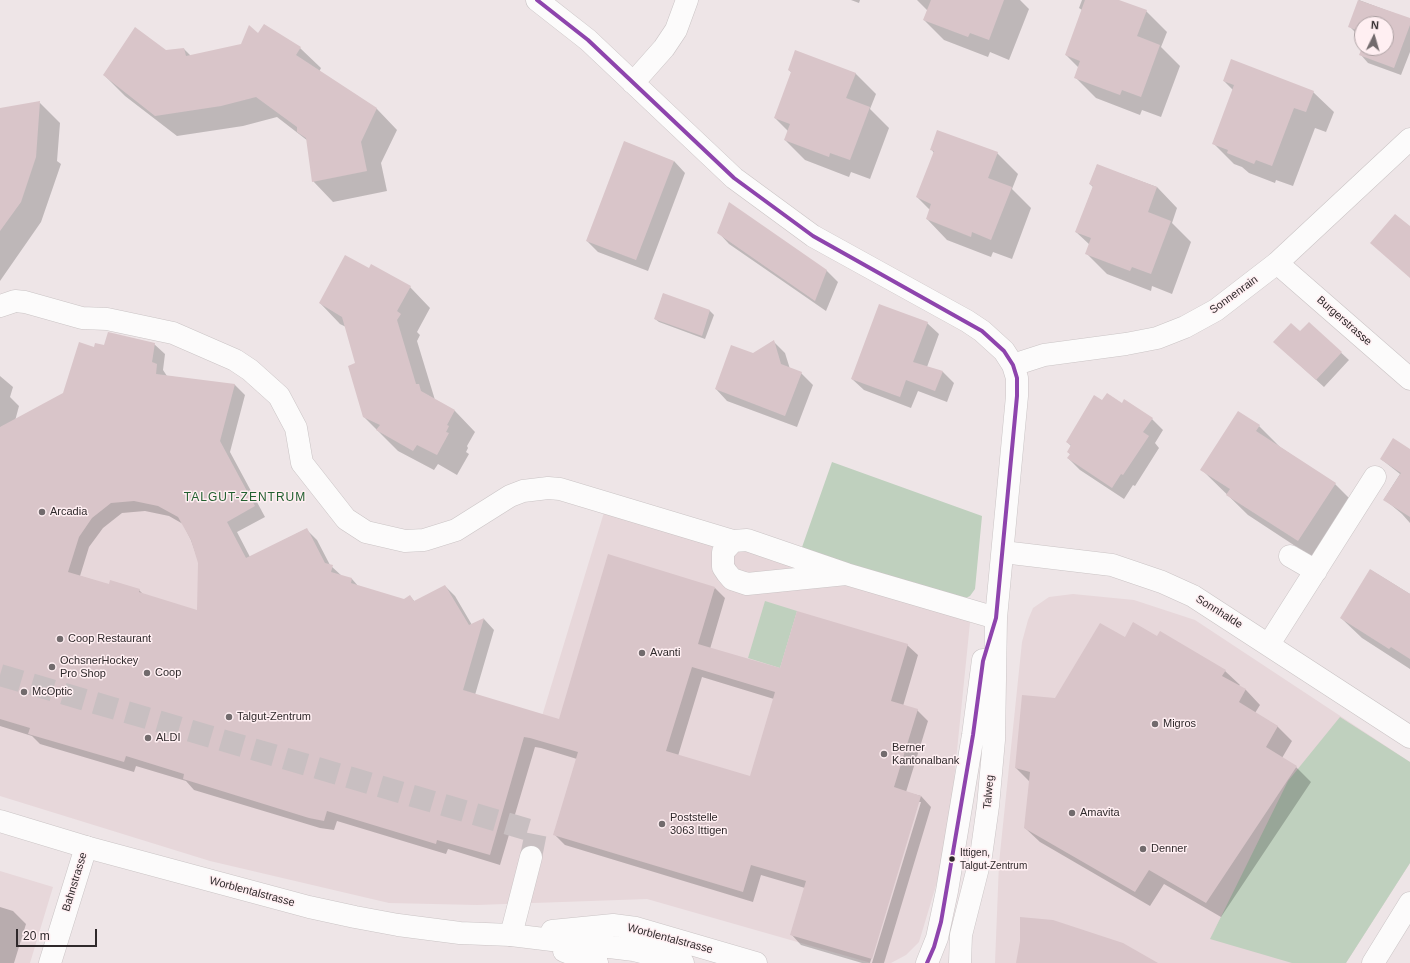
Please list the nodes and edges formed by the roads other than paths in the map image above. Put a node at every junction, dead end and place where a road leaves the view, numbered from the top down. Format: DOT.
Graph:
graph roads {
  1 [pos="538,0"];
  2 [pos="687,0"];
  3 [pos="633,83"];
  4 [pos="1410,138"];
  5 [pos="1277,263"];
  6 [pos="0,306"];
  7 [pos="1012,366"];
  8 [pos="1410,378"];
  9 [pos="1375,477"];
  10 [pos="733,541"];
  11 [pos="1003,552"];
  12 [pos="1290,556"];
  13 [pos="1316,572"];
  14 [pos="846,574"];
  15 [pos="996,618"];
  16 [pos="1269,644"];
  17 [pos="1410,737"];
  18 [pos="0,821"];
  19 [pos="86,848"];
  20 [pos="531,857"];
  21 [pos="1410,904"];
  22 [pos="510,935"];
  23 [pos="50,963"];
  24 [pos="598,963"];
  25 [pos="683,963"];
  26 [pos="756,963"];
  27 [pos="927,963"];
  28 [pos="960,963"];
  29 [pos="1373,963"];
  1 -- 3 [label="street, Talweg"];
  2 -- 3 [label="street"];
  3 -- 7 [label="street, Talweg"];
  4 -- 5 [label="street, Sonnenrain"];
  5 -- 7 [label="street, Sonnenrain"];
  5 -- 8 [label="street, Burgerstrasse"];
  6 -- 10 [label="street"];
  7 -- 11 [label="street, Talweg"];
  9 -- 13 [label="street"];
  10 -- 14 [label="street"];
  10 -- 14 [label="street"];
  11 -- 15 [label="street, Talweg"];
  11 -- 16 [label="street, Sonnhalde"];
  12 -- 13 [label="street"];
  13 -- 16 [label="street"];
  14 -- 15 [label="street"];
  15 -- 27 [label="street, Talweg"];
  15 -- 28 [label="street, Talweg"];
  16 -- 17 [label="street, Sonnhalde"];
  18 -- 19 [label="street, Worblentalstrasse"];
  19 -- 22 [label="street, Worblentalstrasse"];
  19 -- 23 [label="street, Bahnstrasse"];
  20 -- 22 [label="street"];
  21 -- 29 [label="street"];
  22 -- 24 [label="street, Worblentalstrasse"];
  22 -- 25 [label="street, Worblentalstrasse"];
  22 -- 26 [label="street, Worblentalstrasse"];
}
